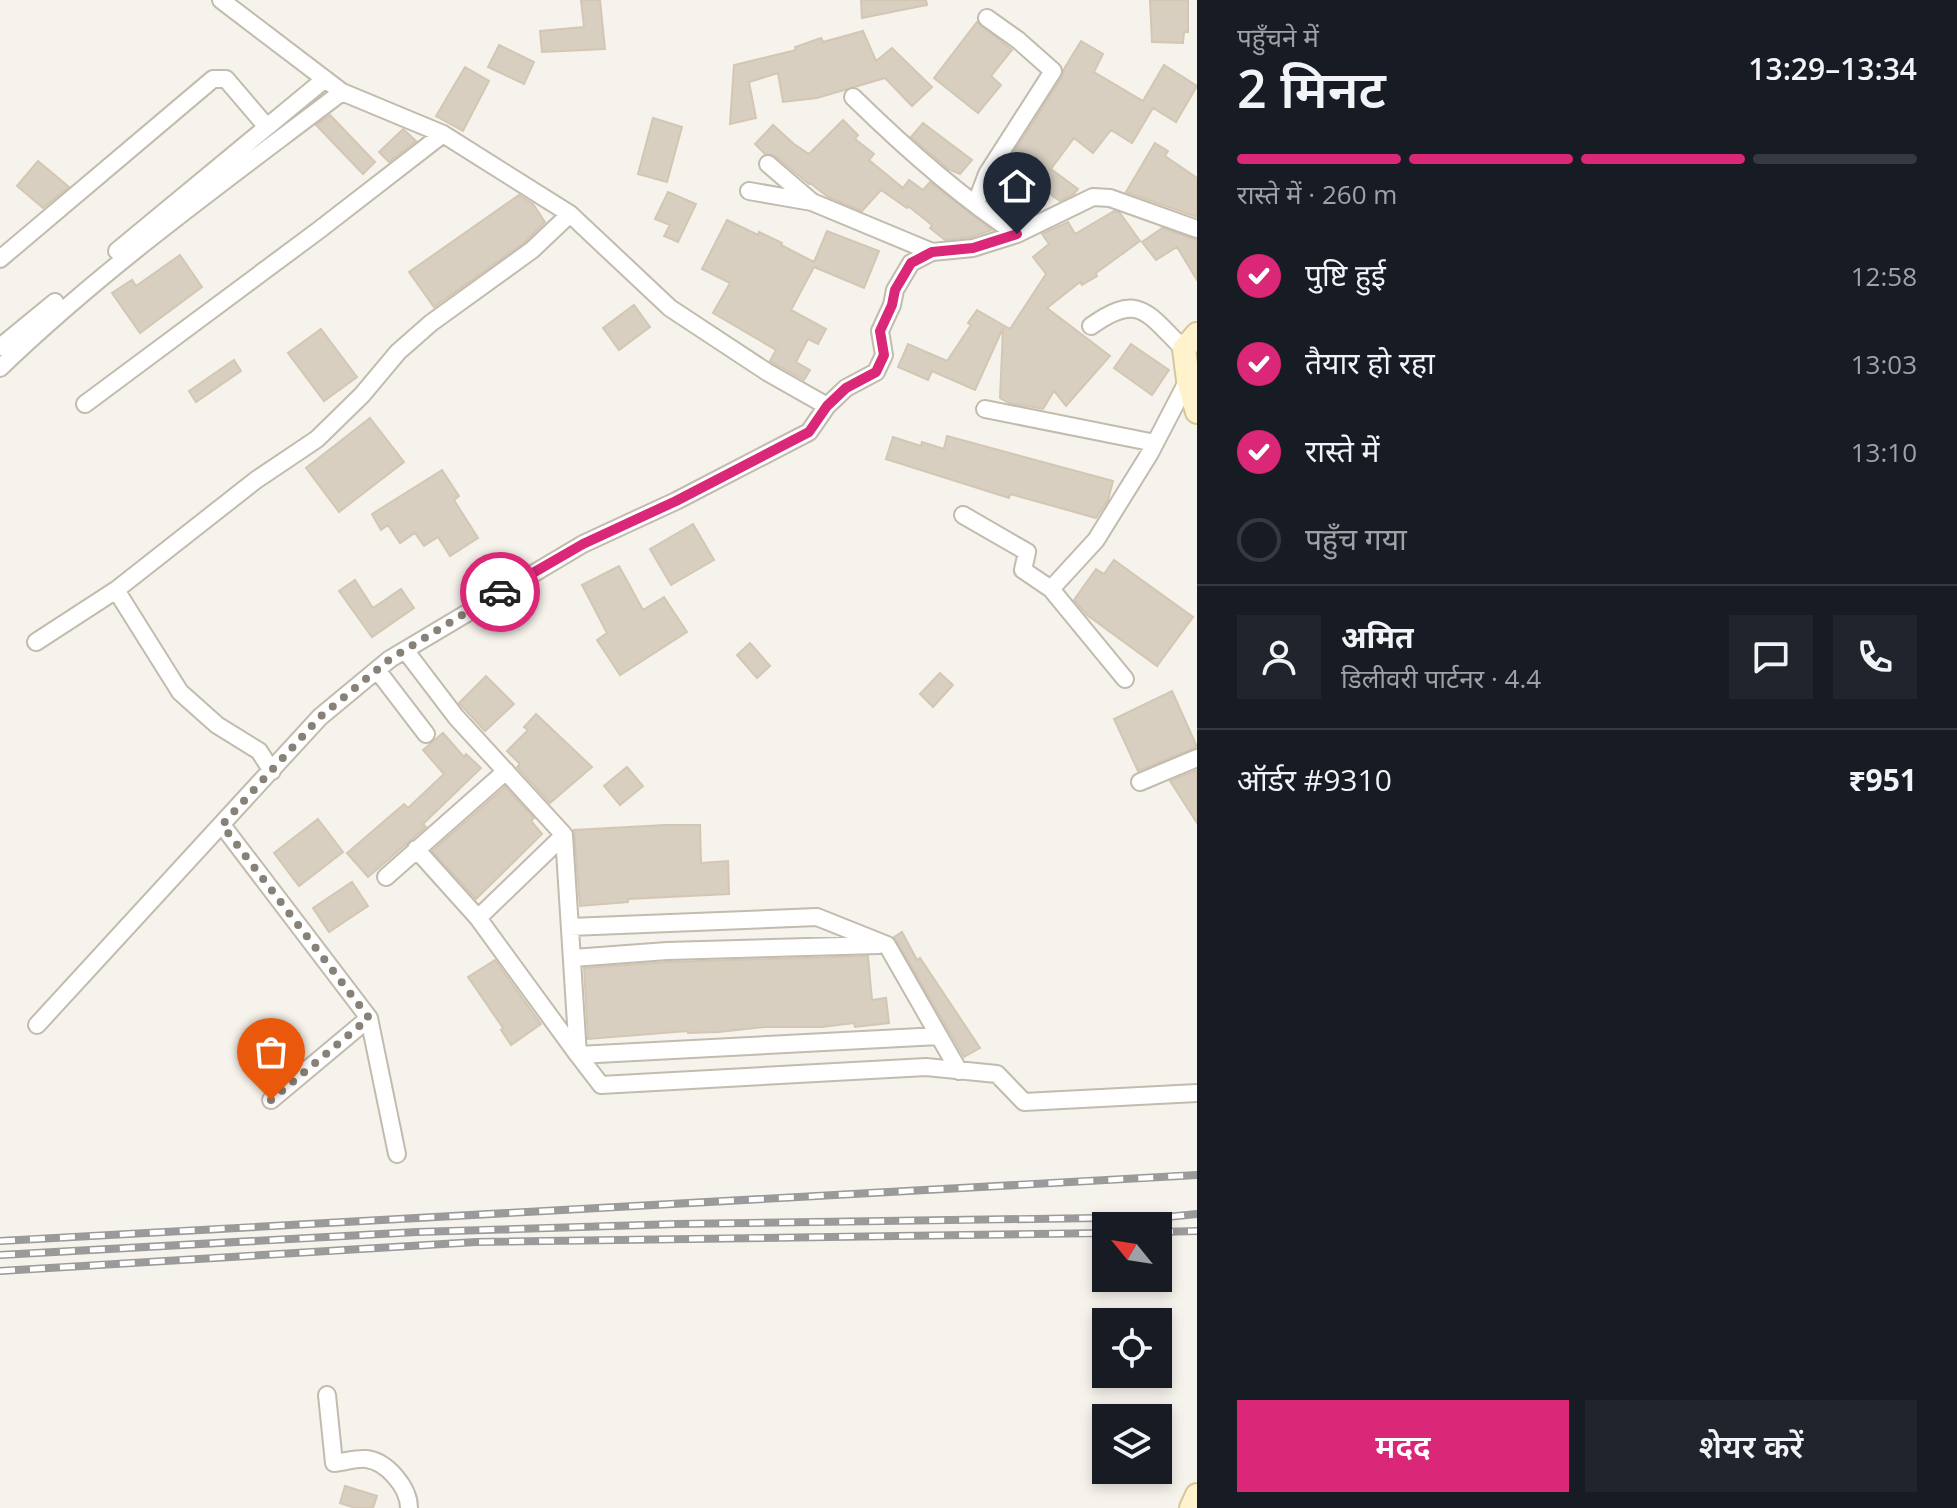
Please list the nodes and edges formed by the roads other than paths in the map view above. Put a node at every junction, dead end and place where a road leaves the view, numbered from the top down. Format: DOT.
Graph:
graph roads {
  1 [pos="221,0"];
  2 [pos="987,18"];
  3 [pos="325,79"];
  4 [pos="342,92"];
  5 [pos="853,97"];
  6 [pos="267,127"];
  7 [pos="443,134"];
  8 [pos="768,164"];
  9 [pos="749,191"];
  10 [pos="812,202"];
  11 [pos="976,203"];
  12 [pos="570,214"];
  13 [pos="1197,229"];
  14 [pos="1017,234"];
  15 [pos="932,252"];
  16 [pos="0,259"];
  17 [pos="1091,326"];
  18 [pos="1190,341"];
  19 [pos="0,347"];
  20 [pos="0,368"];
  21 [pos="1188,380"];
  22 [pos="85,404"];
  23 [pos="827,406"];
  24 [pos="985,409"];
  25 [pos="1197,412"];
  26 [pos="1155,443"];
  27 [pos="963,515"];
  28 [pos="1051,589"];
  29 [pos="116,590"];
  30 [pos="36,642"];
  31 [pos="405,650"];
  32 [pos="377,670"];
  33 [pos="1125,679"];
  34 [pos="426,734"];
  35 [pos="1197,758"];
  36 [pos="272,771"];
  37 [pos="506,771"];
  38 [pos="1140,782"];
  39 [pos="222,825"];
  40 [pos="564,835"];
  41 [pos="416,849"];
  42 [pos="386,877"];
  43 [pos="478,918"];
  44 [pos="570,927"];
  45 [pos="887,945"];
  46 [pos="573,958"];
  47 [pos="369,1018"];
  48 [pos="37,1025"];
  49 [pos="939,1036"];
  50 [pos="578,1055"];
  51 [pos="959,1071"];
  52 [pos="1197,1093"];
  53 [pos="271,1100"];
  54 [pos="397,1154"];
  55 [pos="327,1395"];
  56 [pos="1197,1495"];
  57 [pos="409,1508"];
  58 [pos="1191,1508"];
  1 -- 3 [label="street"];
  2 -- 11 [label="street"];
  3 -- 4 [label="street"];
  3 -- 6 [label="street"];
  4 -- 7 [label="street"];
  4 -- 20 [label="street"];
  5 -- 11 [label="street"];
  6 -- 16 [label="street"];
  6 -- 19 [label="street"];
  7 -- 12 [label="street"];
  7 -- 22 [label="street"];
  8 -- 10 [label="street"];
  9 -- 10 [label="street"];
  10 -- 15 [label="street"];
  11 -- 14 [label="street"];
  12 -- 23 [label="street"];
  12 -- 29 [label="street"];
  13 -- 14 [label="street"];
  14 -- 15 [label="street"];
  15 -- 23 [label="street"];
  17 -- 18 [label="street"];
  18 -- 21 [label="street"];
  21 -- 25 [label="street"];
  21 -- 26 [label="street"];
  23 -- 31 [label="street"];
  24 -- 26 [label="street"];
  26 -- 28 [label="street"];
  27 -- 28 [label="street"];
  28 -- 33 [label="street"];
  29 -- 30 [label="street"];
  29 -- 36 [label="street"];
  31 -- 32 [label="street"];
  31 -- 37 [label="street"];
  32 -- 34 [label="street"];
  32 -- 36 [label="street"];
  35 -- 38 [label="street"];
  36 -- 39 [label="street"];
  37 -- 40 [label="street"];
  37 -- 41 [label="street"];
  39 -- 47 [label="street"];
  39 -- 48 [label="street"];
  40 -- 43 [label="street"];
  40 -- 44 [label="street"];
  41 -- 42 [label="street"];
  41 -- 43 [label="street"];
  43 -- 50 [label="street"];
  44 -- 45 [label="street"];
  44 -- 46 [label="street"];
  45 -- 46 [label="street"];
  45 -- 49 [label="street"];
  46 -- 50 [label="street"];
  47 -- 53 [label="street"];
  47 -- 54 [label="street"];
  49 -- 50 [label="street"];
  49 -- 51 [label="street"];
  50 -- 51 [label="street"];
  51 -- 52 [label="street"];
  55 -- 57 [label="street"];
  56 -- 58 [label="street"];
}
